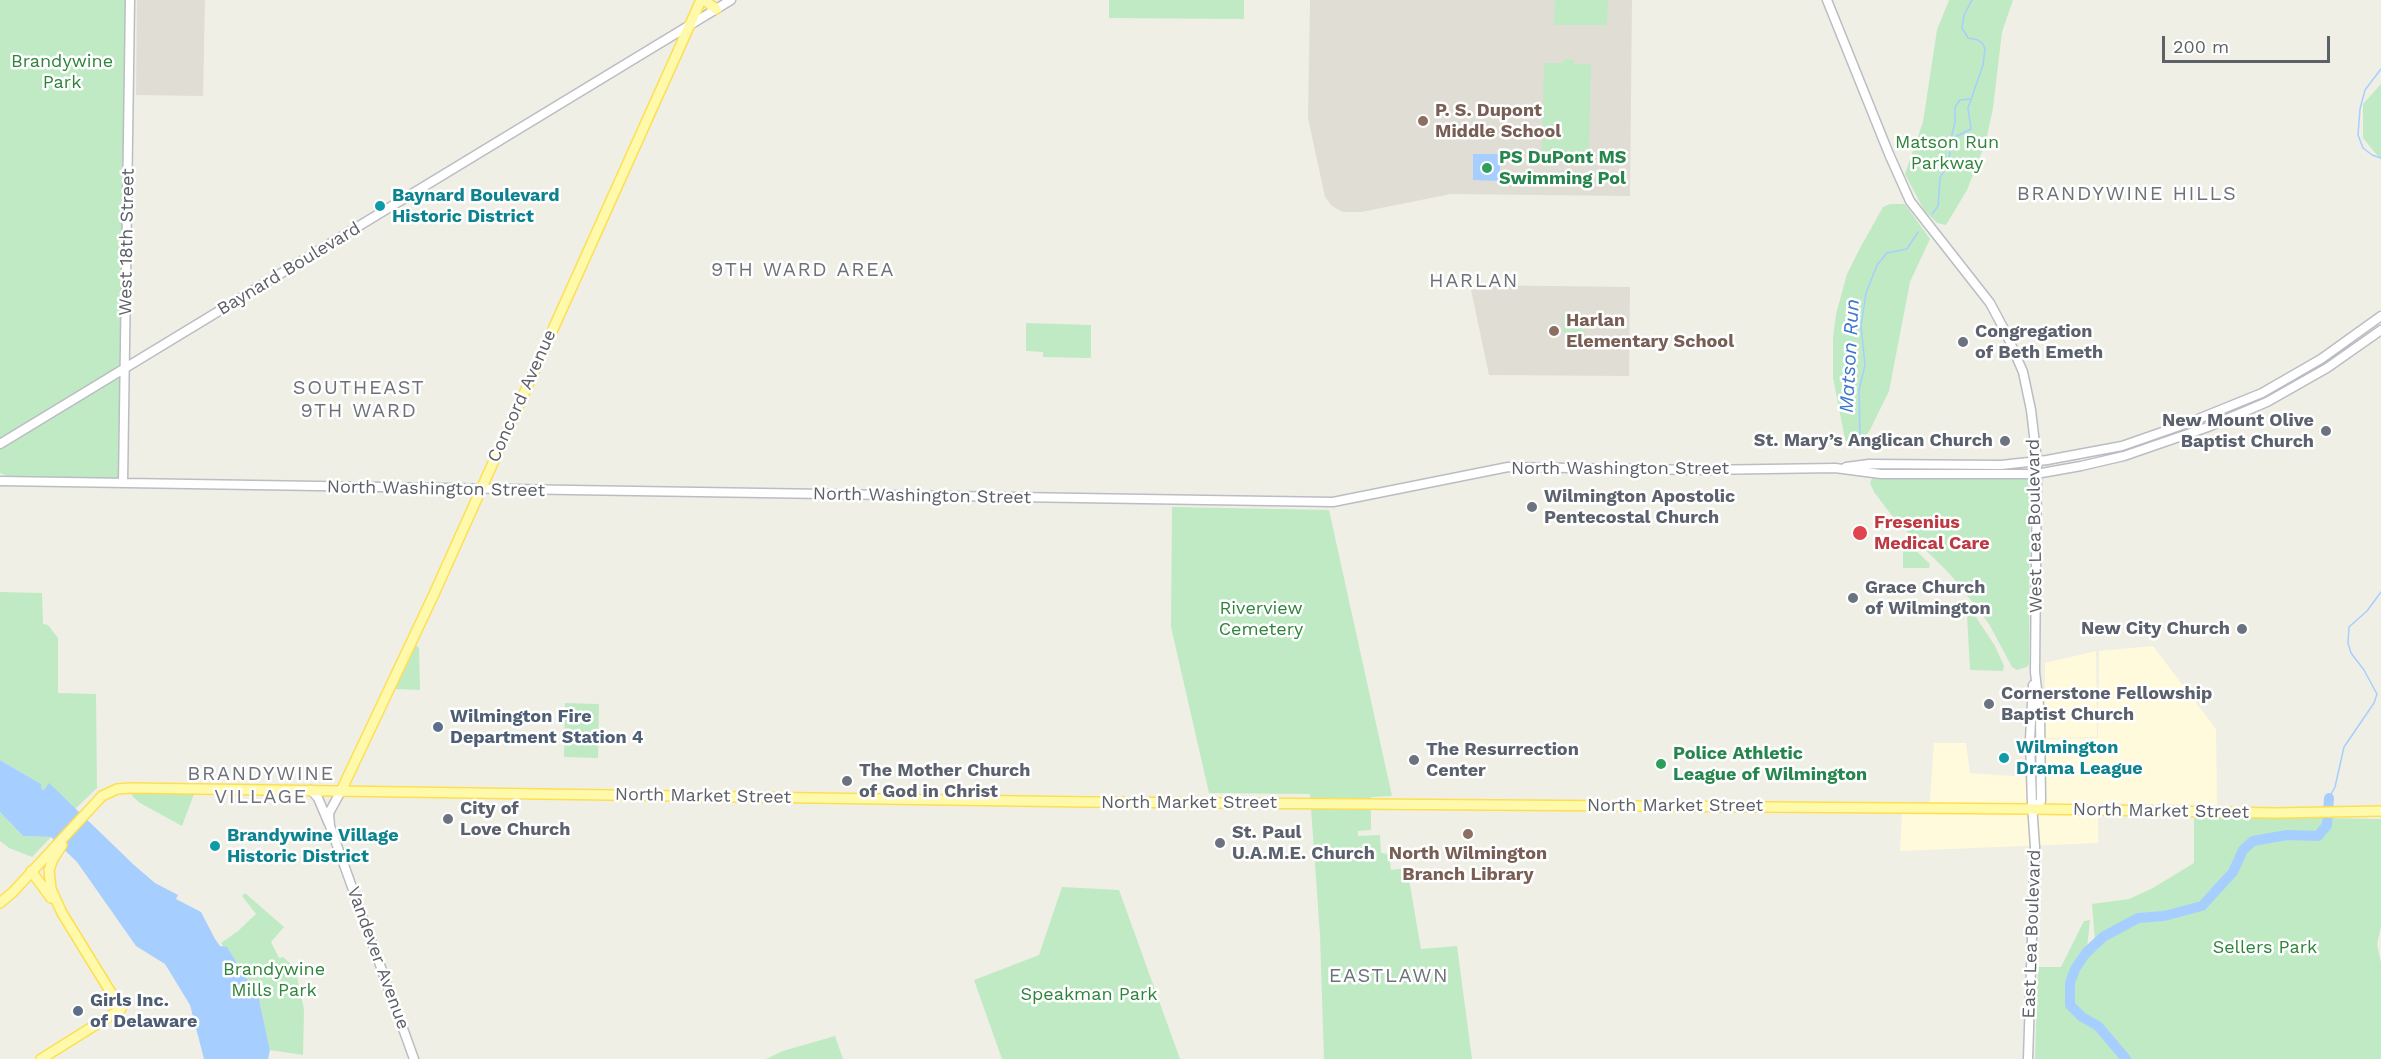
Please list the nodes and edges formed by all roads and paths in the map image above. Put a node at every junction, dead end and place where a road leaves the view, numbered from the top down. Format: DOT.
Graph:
graph roads {
  1 [pos="130,0"];
  2 [pos="703,0"];
  3 [pos="731,0"];
  4 [pos="1827,0"];
  5 [pos="716,9"];
  6 [pos="691,23"];
  7 [pos="2381,316"];
  8 [pos="2381,330"];
  9 [pos="125,369"];
  10 [pos="0,444"];
  11 [pos="2037,461"];
  12 [pos="1835,468"];
  13 [pos="2036,474"];
  14 [pos="2,480"];
  15 [pos="123,483"];
  16 [pos="480,490"];
  17 [pos="311,790"];
  18 [pos="341,791"];
  19 [pos="2034,809"];
  20 [pos="2380,812"];
  21 [pos="330,826"];
  22 [pos="54,851"];
  23 [pos="31,871"];
  24 [pos="0,903"];
  25 [pos="62,913"];
  26 [pos="42,1059"];
  27 [pos="414,1059"];
  28 [pos="2028,1059"];
  1 -- 9 [label="main road, West 18th Street"];
  2 -- 5 [label="main road"];
  2 -- 6 [label="main road, Concord Avenue"];
  3 -- 5 [label="main road, Baynard Boulevard"];
  4 -- 11 [label="main road, West Lea Boulevard"];
  5 -- 6 [label="main road, Baynard Boulevard"];
  6 -- 9 [label="main road, Baynard Boulevard"];
  6 -- 16 [label="main road, Concord Avenue"];
  7 -- 11 [label="main road, North Washington Street"];
  8 -- 13 [label="main road, North Washington Street"];
  9 -- 10 [label="main road, Baynard Boulevard"];
  9 -- 15 [label="main road, West 18th Street"];
  11 -- 12 [label="main road, North Washington Street"];
  11 -- 13 [label="main road, West Lea Boulevard"];
  12 -- 13 [label="main road, North Washington Street"];
  12 -- 16 [label="main road, North Washington Street"];
  13 -- 19 [label="main road, West Lea Boulevard"];
  14 -- 15 [label="main road, North Washington Street"];
  15 -- 16 [label="main road, North Washington Street"];
  16 -- 18 [label="main road, Concord Avenue"];
  17 -- 18 [label="main road, North Market Street"];
  17 -- 21 [label="main road, Vandever Avenue"];
  17 -- 22 [label="main road, North Market Street"];
  18 -- 19 [label="main road, North Market Street"];
  18 -- 21 [label="main road"];
  19 -- 20 [label="main road, North Market Street"];
  19 -- 28 [label="main road, East Lea Boulevard"];
  21 -- 27 [label="main road, Vandever Avenue"];
  22 -- 23 [label="main road, North Market Street"];
  22 -- 25 [label="main road"];
  23 -- 24 [label="main road, North Market Street"];
  23 -- 25 [label="main road"];
  25 -- 26 [label="main road"];
}
